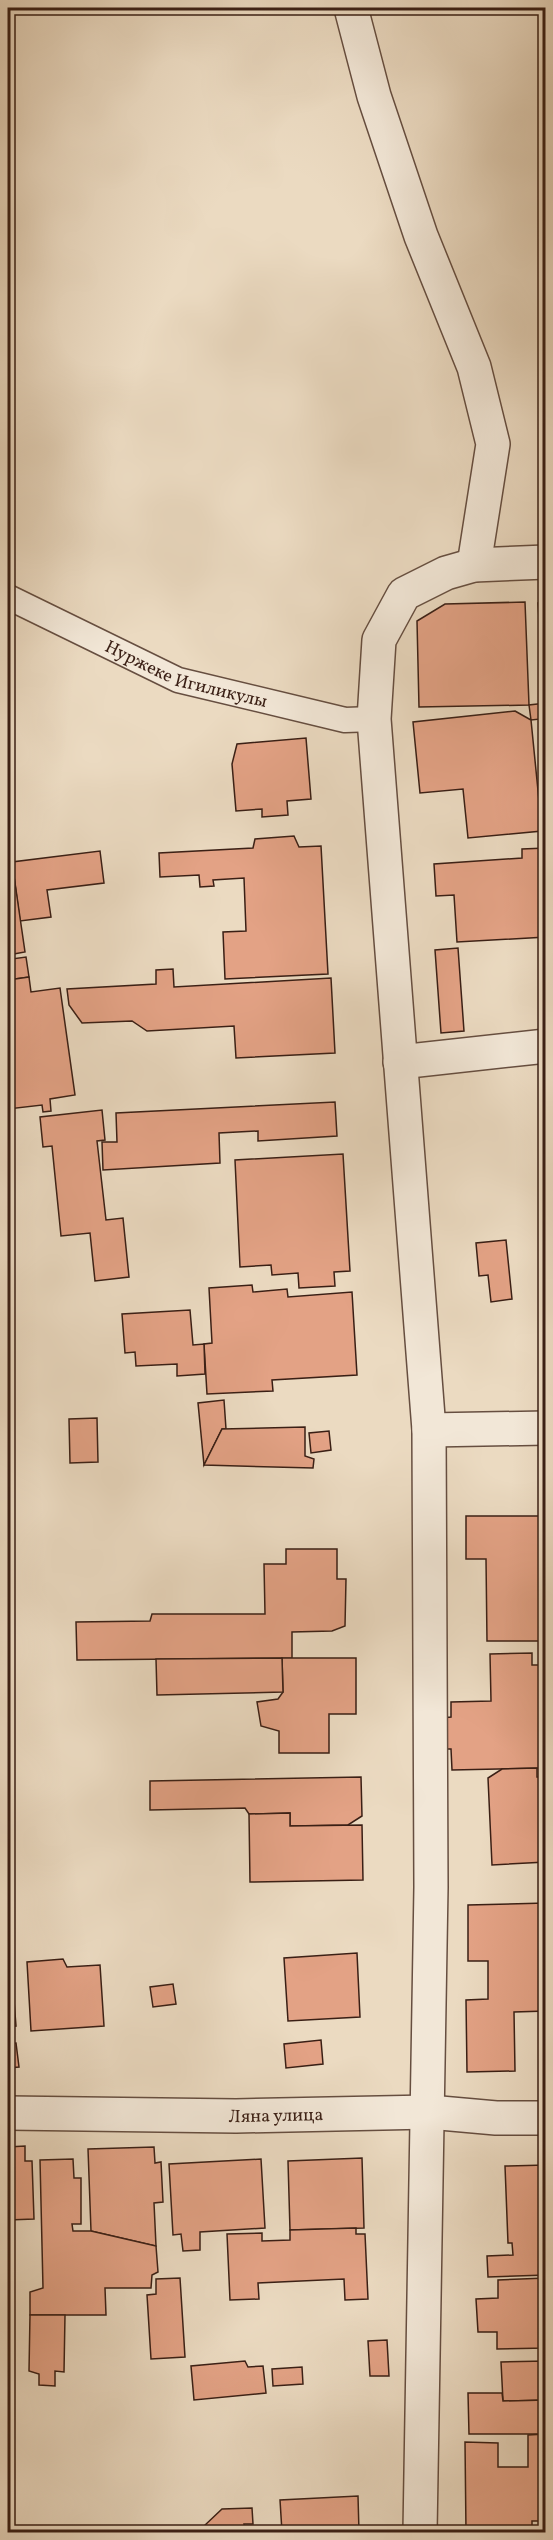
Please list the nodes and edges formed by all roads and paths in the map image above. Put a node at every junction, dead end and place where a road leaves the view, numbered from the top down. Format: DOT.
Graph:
graph roads {
  1 [pos="351,8"];
  2 [pos="546,562"];
  3 [pos="474,565"];
  4 [pos="8,597"];
  5 [pos="374,719"];
  6 [pos="546,1046"];
  7 [pos="400,1062"];
  8 [pos="546,1428"];
  9 [pos="429,1430"];
  10 [pos="429,2112"];
  11 [pos="8,2113"];
  12 [pos="546,2118"];
  13 [pos="420,2532"];
  1 -- 3 [label="street"];
  2 -- 3 [label="street"];
  3 -- 5 [label="street"];
  4 -- 5 [label="lane, Нуржеке Игиликулы"];
  5 -- 7 [label="street"];
  6 -- 7 [label="street"];
  7 -- 9 [label="street"];
  8 -- 9 [label="street"];
  9 -- 10 [label="street"];
  10 -- 11 [label="street, Ляна улица"];
  10 -- 12 [label="street, Ляна улица"];
  10 -- 13 [label="street"];
}
